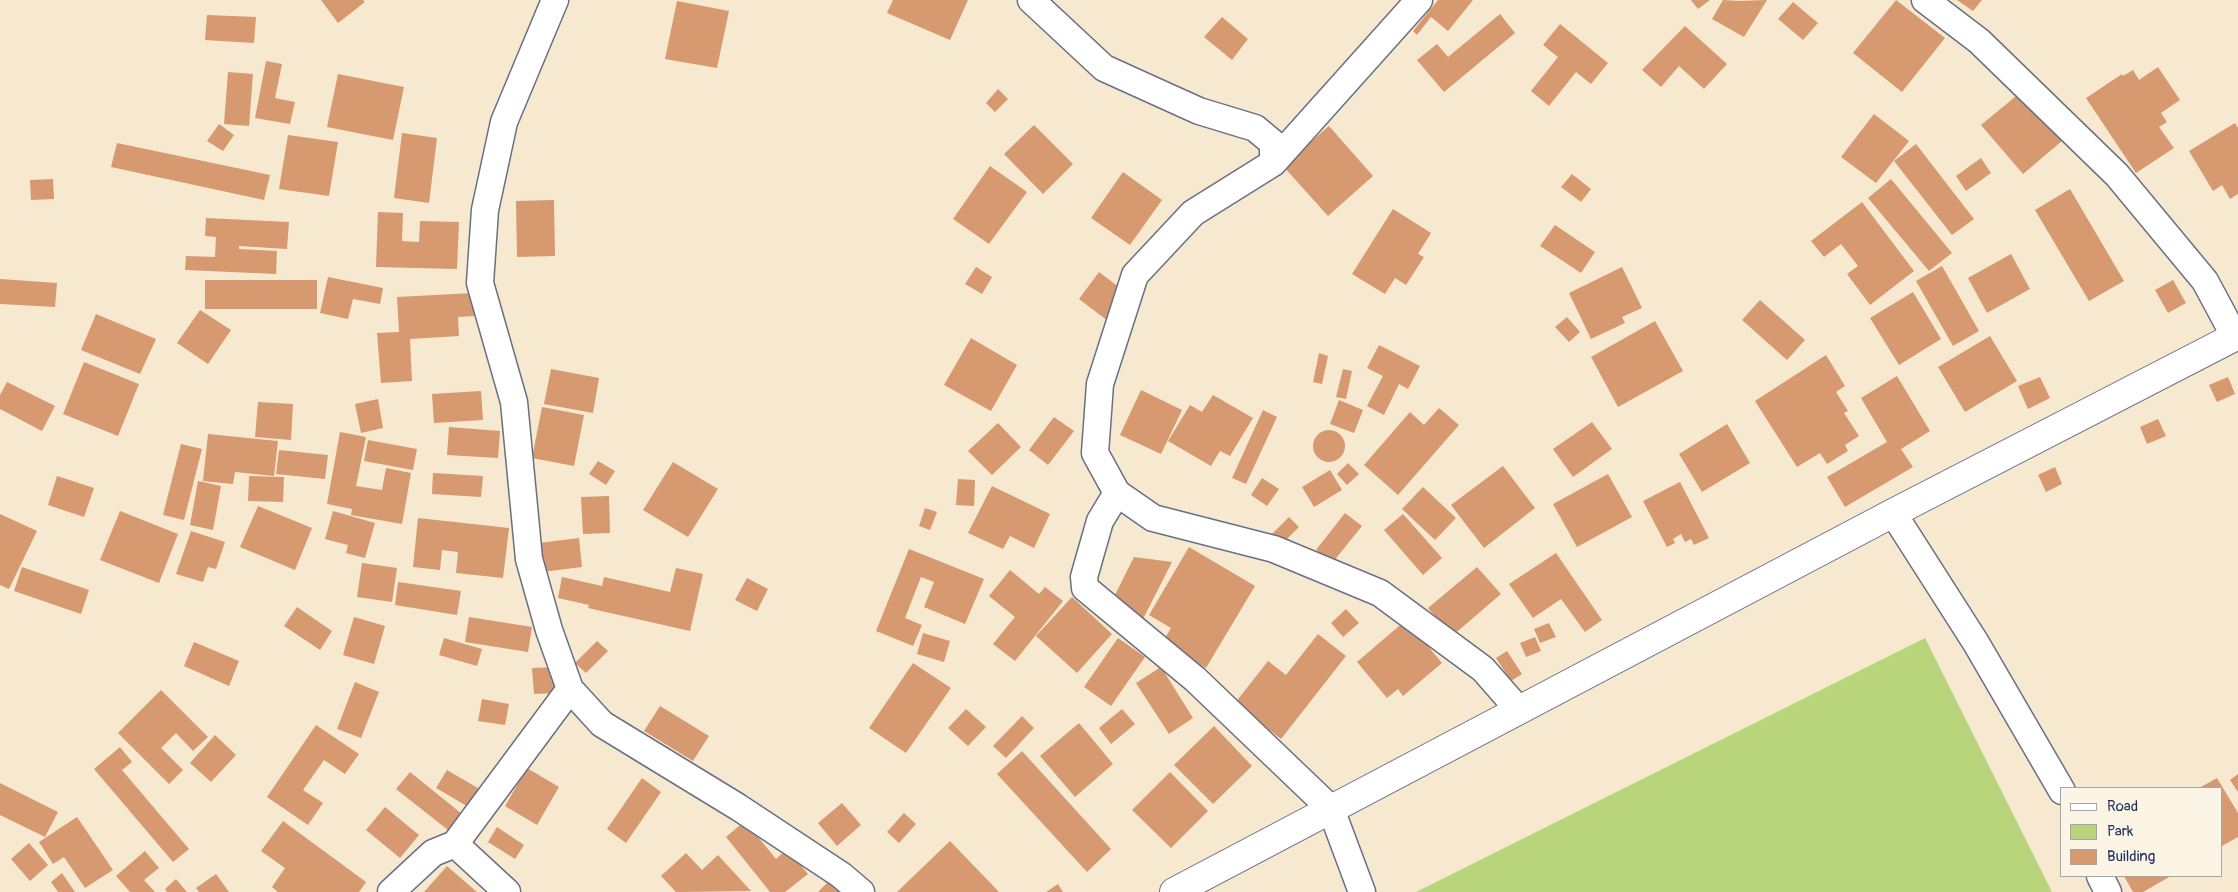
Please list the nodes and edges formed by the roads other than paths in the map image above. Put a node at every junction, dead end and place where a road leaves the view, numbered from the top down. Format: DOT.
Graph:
graph roads {
  1 [pos="555,0"];
  2 [pos="1031,0"];
  3 [pos="1419,0"];
  4 [pos="1925,0"];
  5 [pos="1273,163"];
  6 [pos="2237,336"];
  7 [pos="1117,492"];
  8 [pos="1893,513"];
  9 [pos="570,689"];
  10 [pos="1518,709"];
  11 [pos="2060,788"];
  12 [pos="1331,808"];
  13 [pos="455,844"];
  14 [pos="2100,877"];
  15 [pos="1208,884"];
  16 [pos="391,892"];
  17 [pos="507,892"];
  18 [pos="861,892"];
  19 [pos="1174,892"];
  20 [pos="1362,892"];
  21 [pos="2108,892"];
  1 -- 9 [label="street"];
  2 -- 5 [label="street"];
  3 -- 5 [label="street"];
  4 -- 6 [label="street"];
  5 -- 7 [label="street"];
  6 -- 8 [label="main road"];
  7 -- 10 [label="street"];
  7 -- 12 [label="street"];
  8 -- 10 [label="main road"];
  8 -- 11 [label="street"];
  9 -- 13 [label="street"];
  9 -- 18 [label="street"];
  10 -- 12 [label="main road"];
  12 -- 15 [label="main road"];
  12 -- 20 [label="street"];
  13 -- 16 [label="street"];
  13 -- 17 [label="street"];
  14 -- 21 [label="street"];
  15 -- 19 [label="main road"];
}
